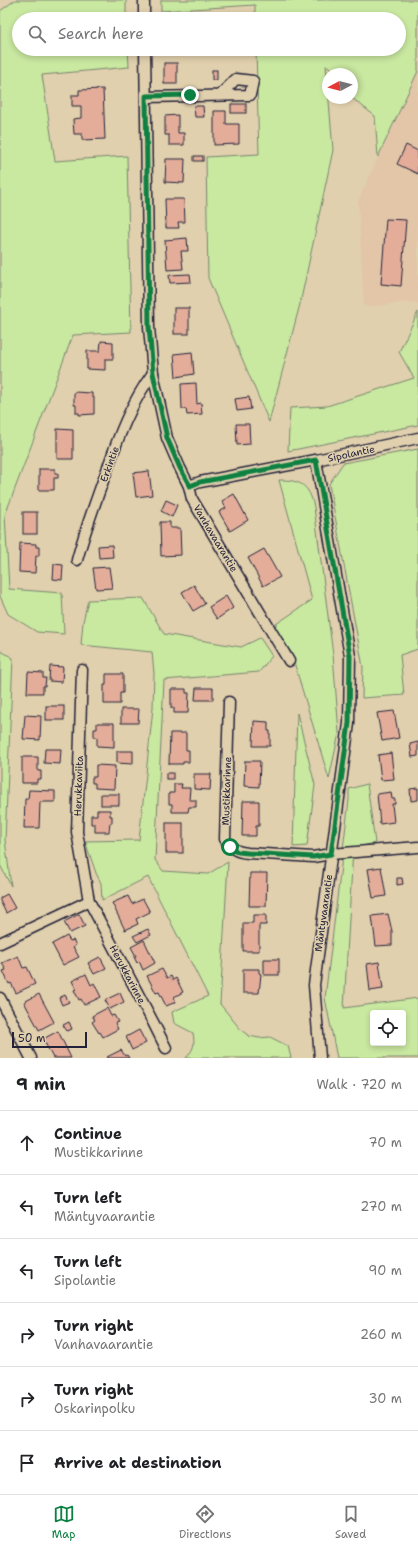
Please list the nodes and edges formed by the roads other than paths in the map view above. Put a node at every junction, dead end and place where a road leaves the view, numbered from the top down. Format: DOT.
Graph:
graph roads {
  1 [pos="144,0"];
  2 [pos="144,12"];
  3 [pos="145,56"];
  4 [pos="220,95"];
  5 [pos="146,96"];
  6 [pos="153,373"];
  7 [pos="418,438"];
  8 [pos="316,460"];
  9 [pos="190,486"];
  10 [pos="77,560"];
  11 [pos="289,661"];
  12 [pos="82,670"];
  13 [pos="229,702"];
  14 [pos="418,847"];
  15 [pos="331,854"];
  16 [pos="88,901"];
  17 [pos="0,943"];
  18 [pos="0,998"];
  19 [pos="166,1048"];
  20 [pos="31,1058"];
  21 [pos="320,1058"];
  1 -- 2 [label="street"];
  3 -- 5 [label="street, Vanhavaarantie"];
  4 -- 5 [label="street"];
  5 -- 6 [label="street, Vanhavaarantie"];
  6 -- 9 [label="street, Vanhavaarantie"];
  6 -- 10 [label="street, Erkintie"];
  7 -- 8 [label="street, Sipolantie"];
  8 -- 9 [label="street, Sipolantie"];
  8 -- 15 [label="street, Mäntyvaarantie"];
  9 -- 11 [label="street, Vanhavaarantie"];
  12 -- 16 [label="street, Herukkaviita"];
  13 -- 15 [label="street, Mustikkarinne"];
  14 -- 15 [label="street, Mustikkarinne"];
  15 -- 21 [label="street, Mäntyvaarantie"];
  16 -- 17 [label="street"];
  16 -- 19 [label="street, Herukkarinne"];
  18 -- 20 [label="street"];
}
